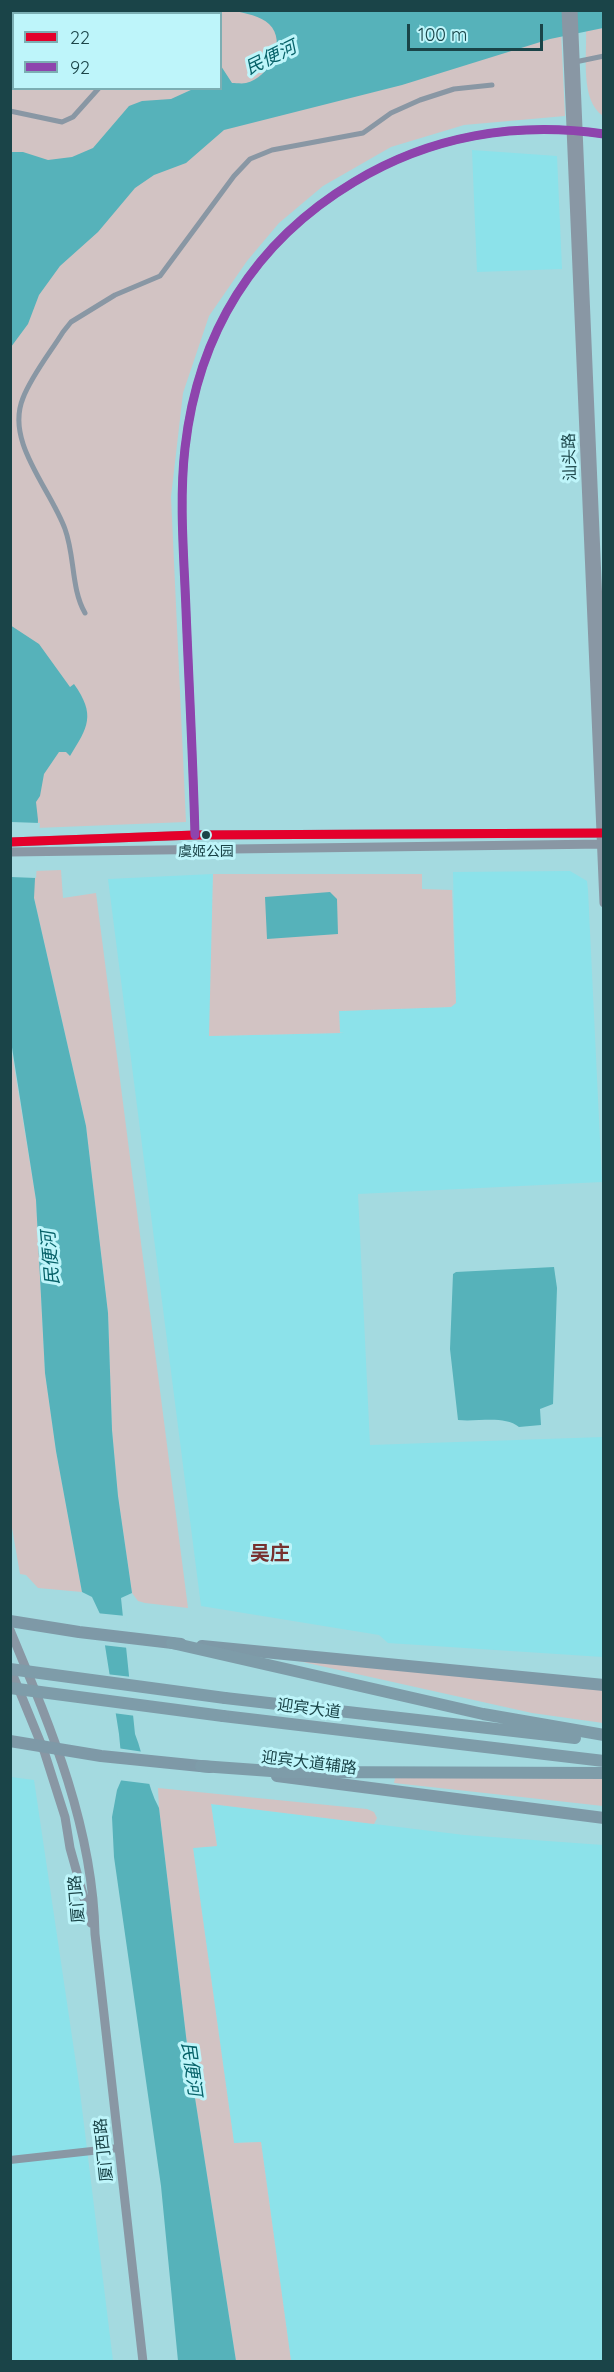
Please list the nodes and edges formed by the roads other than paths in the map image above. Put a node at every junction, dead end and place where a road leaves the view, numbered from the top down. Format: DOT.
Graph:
graph roads {
  1 [pos="566,10"];
  2 [pos="573,10"];
  3 [pos="571,33"];
  4 [pos="603,56"];
  5 [pos="575,62"];
  6 [pos="492,85"];
  7 [pos="97,90"];
  8 [pos="10,111"];
  9 [pos="575,130"];
  10 [pos="603,134"];
  11 [pos="85,614"];
  12 [pos="603,746"];
  13 [pos="602,833"];
  14 [pos="195,835"];
  15 [pos="10,842"];
  16 [pos="602,844"];
  17 [pos="10,852"];
  18 [pos="603,903"];
  19 [pos="10,1621"];
  20 [pos="10,1630"];
  21 [pos="172,1643"];
  22 [pos="10,1669"];
  23 [pos="603,1685"];
  24 [pos="10,1688"];
  25 [pos="603,1735"];
  26 [pos="10,1741"];
  27 [pos="603,1741"];
  28 [pos="42,1746"];
  29 [pos="58,1749"];
  30 [pos="603,1761"];
  31 [pos="201,1766"];
  32 [pos="603,1773"];
  33 [pos="603,1818"];
  34 [pos="94,1934"];
  35 [pos="119,2148"];
  36 [pos="10,2160"];
  37 [pos="143,2361"];
  1 -- 3 [label="street, 汕头路"];
  2 -- 3 [label="street, 汕头路"];
  3 -- 5 [label="street, 汕头路"];
  3 -- 9 [label="street, 汕头路"];
  4 -- 5 [label="street"];
  5 -- 9 [label="street, 汕头路"];
  6 -- 11 [label="street"];
  7 -- 8 [label="street"];
  9 -- 10 [label="street"];
  9 -- 12 [label="street, 汕头路"];
  9 -- 13 [label="street, 汕头路"];
  9 -- 14 [label="street"];
  13 -- 14 [label="street"];
  13 -- 16 [label="street, 汕头路"];
  14 -- 15 [label="street"];
  16 -- 17 [label="street"];
  16 -- 18 [label="street, 汕头路"];
  19 -- 21 [label="main road"];
  20 -- 29 [label="street, 厦门路"];
  21 -- 23 [label="main road"];
  21 -- 25 [label="highway"];
  22 -- 27 [label="highway, 迎宾大道, bridge"];
  22 -- 28 [label="street, 厦门路"];
  24 -- 30 [label="highway, 迎宾大道, bridge"];
  26 -- 28 [label="main road, 迎宾大道辅路"];
  28 -- 29 [label="main road, 迎宾大道辅路"];
  28 -- 34 [label="street, 厦门路"];
  29 -- 31 [label="main road, 迎宾大道辅路"];
  29 -- 34 [label="street, 厦门路"];
  31 -- 32 [label="highway"];
  31 -- 33 [label="main road, 迎宾大道辅路"];
  34 -- 35 [label="street, 厦门西路"];
  35 -- 36 [label="street"];
  35 -- 37 [label="street, 厦门西路"];
}
